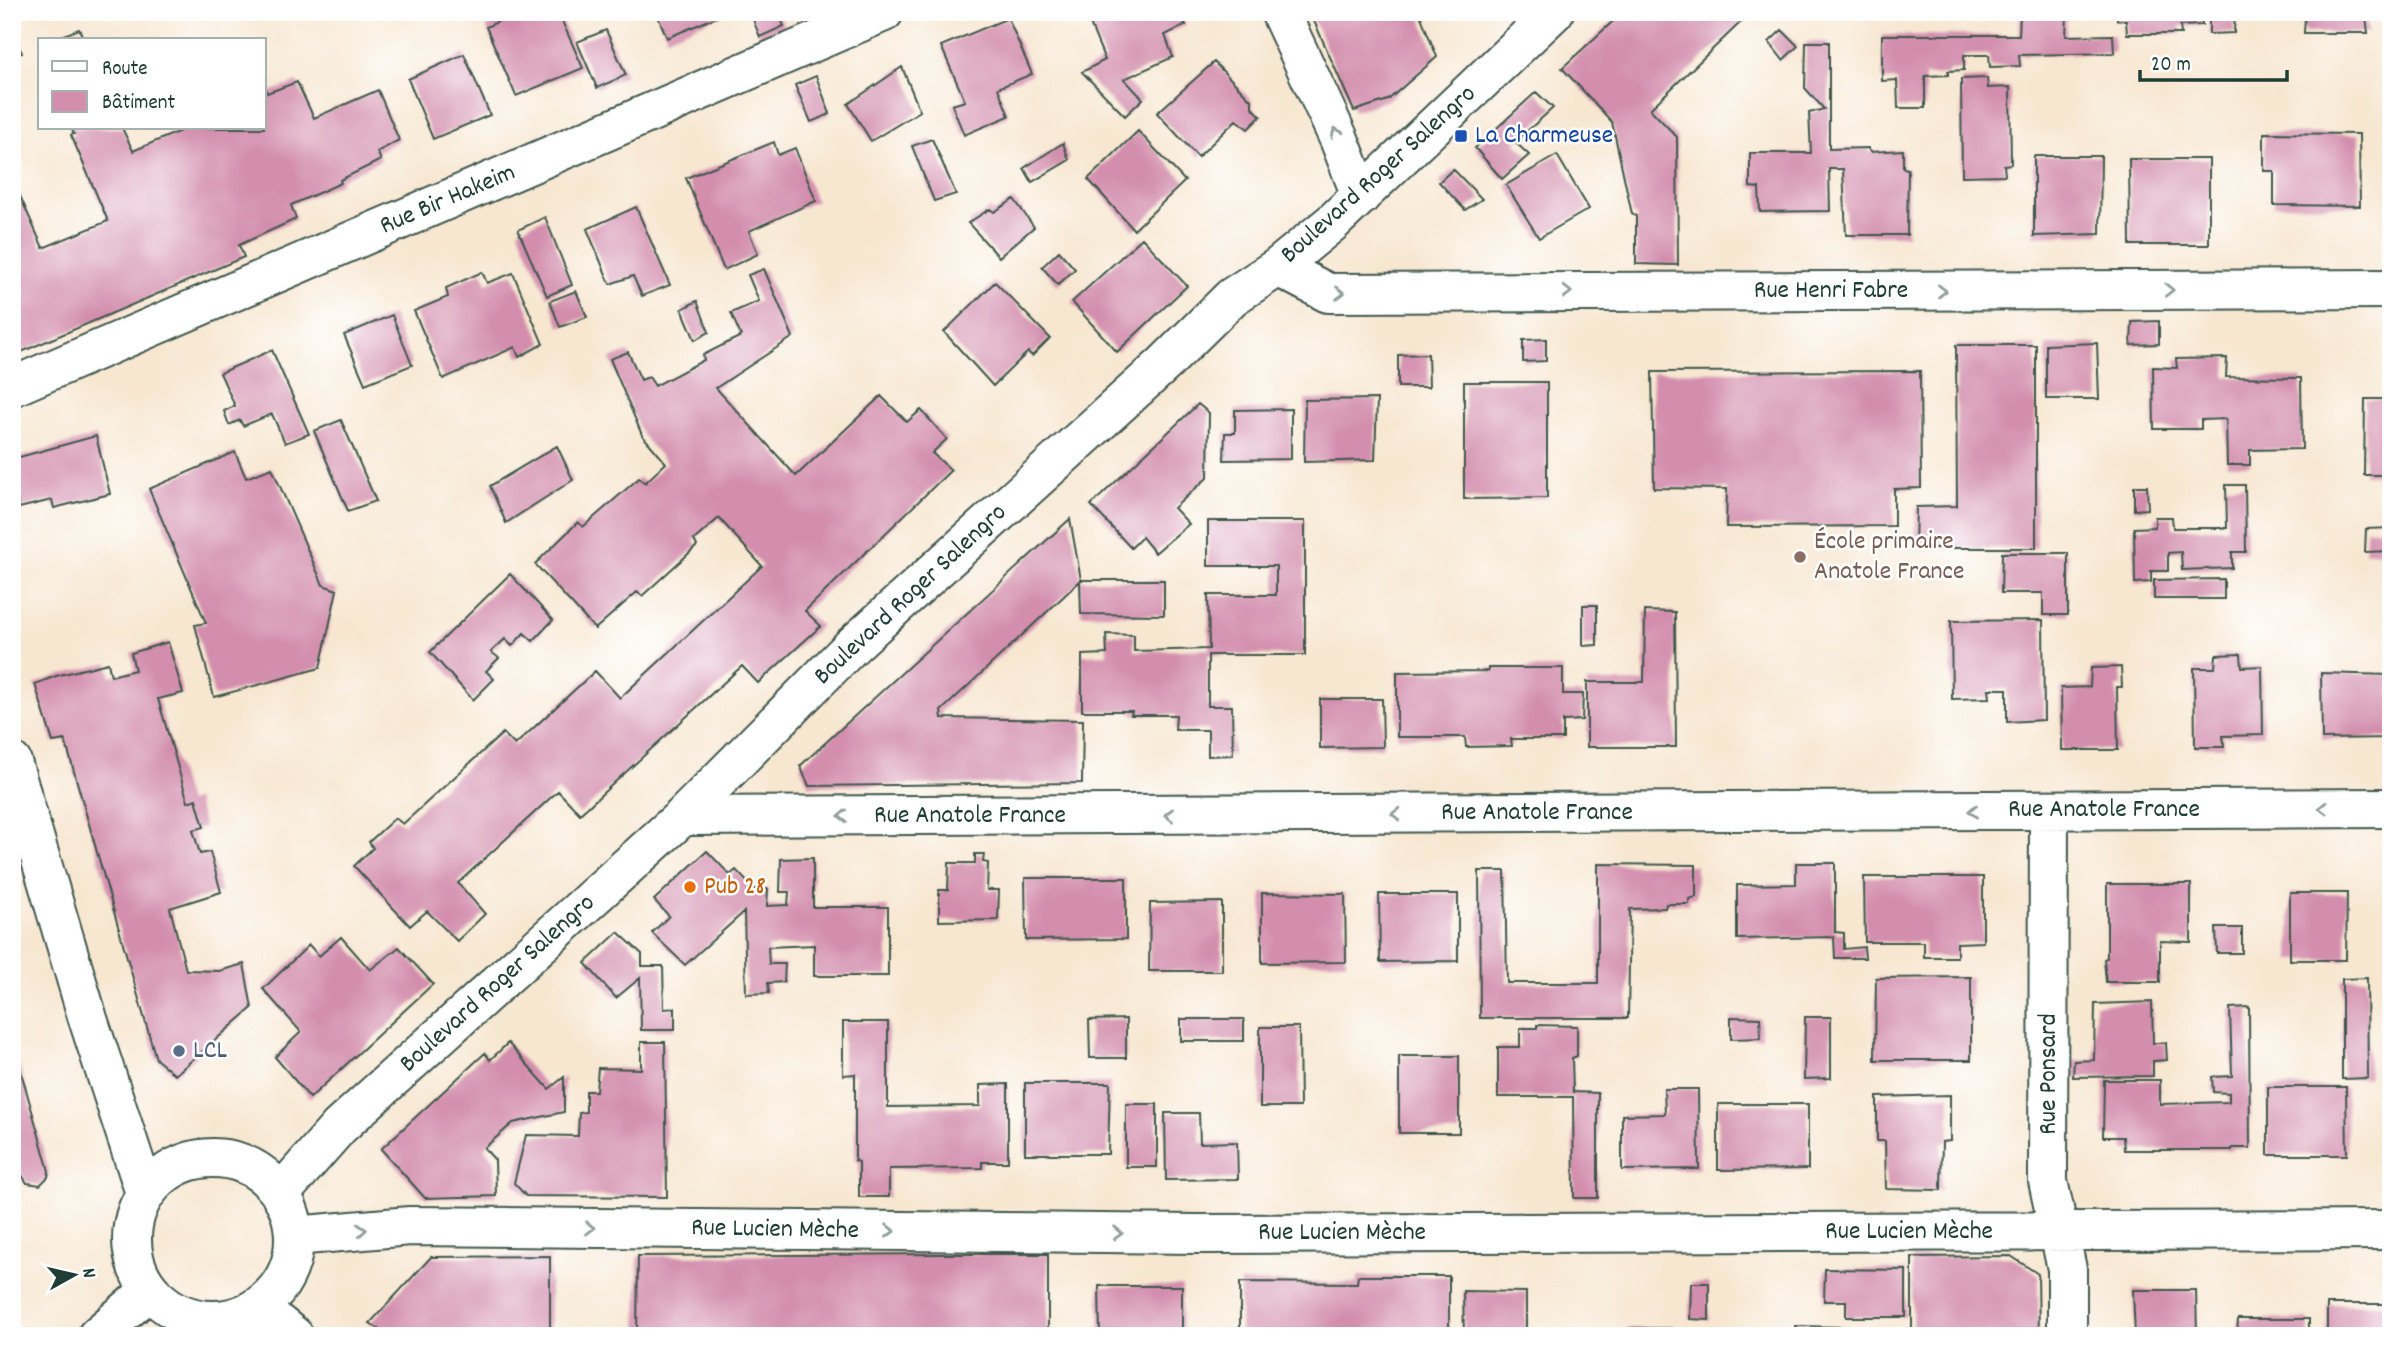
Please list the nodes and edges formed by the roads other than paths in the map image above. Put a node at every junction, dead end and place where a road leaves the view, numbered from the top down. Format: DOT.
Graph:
graph roads {
  1 [pos="884,12"];
  2 [pos="1280,12"];
  3 [pos="1554,12"];
  4 [pos="1361,196"];
  5 [pos="1278,267"];
  6 [pos="2391,289"];
  7 [pos="12,387"];
  8 [pos="13,766"];
  9 [pos="2391,808"];
  10 [pos="2049,811"];
  11 [pos="683,816"];
  12 [pos="145,1193"];
  13 [pos="281,1193"];
  14 [pos="2391,1230"];
  15 [pos="2058,1232"];
  16 [pos="294,1236"];
  17 [pos="149,1291"];
  18 [pos="259,1308"];
  19 [pos="97,1336"];
  20 [pos="294,1336"];
  21 [pos="2067,1336"];
  1 -- 7 [label="street, Rue Bir Hakeim"];
  4 -- 2 [label="street, one-way"];
  3 -- 4 [label="street, Boulevard Roger Salengro"];
  4 -- 5 [label="street, Boulevard Roger Salengro"];
  5 -- 6 [label="street, Rue Henri Fabre, one-way"];
  5 -- 11 [label="street, Boulevard Roger Salengro"];
  8 -- 12 [label="street"];
  9 -- 10 [label="street, Rue Anatole France, one-way"];
  10 -- 11 [label="street, Rue Anatole France, one-way"];
  10 -- 15 [label="street, Rue Ponsard"];
  11 -- 13 [label="street, Boulevard Roger Salengro"];
  12 -- 13 [label="street"];
  12 -- 17 [label="street"];
  13 -- 16 [label="street"];
  14 -- 15 [label="street, Rue Lucien Mèche"];
  16 -- 15 [label="street, Rue Lucien Mèche, one-way"];
  15 -- 21 [label="street, Rue Ponsard"];
  16 -- 18 [label="street"];
  17 -- 18 [label="street"];
  17 -- 19 [label="street"];
  18 -- 20 [label="street"];
}
